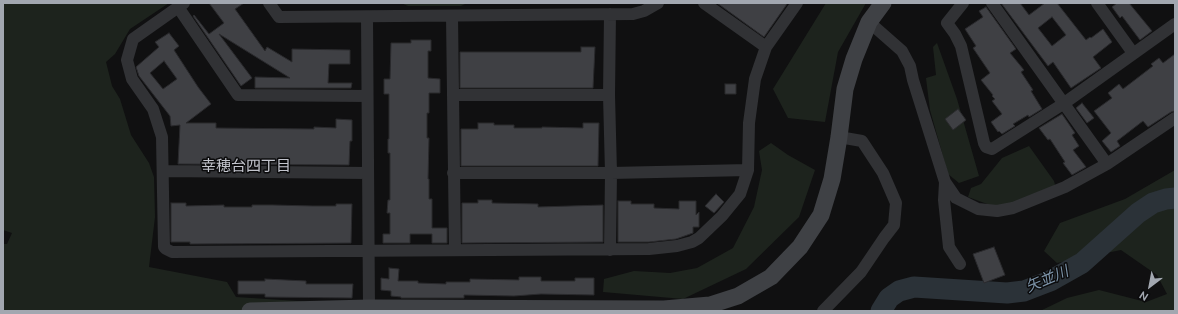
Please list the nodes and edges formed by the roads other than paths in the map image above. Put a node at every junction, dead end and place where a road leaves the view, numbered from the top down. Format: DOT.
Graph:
graph roads {
  1 [pos="269,3"];
  2 [pos="658,3"];
  3 [pos="704,3"];
  4 [pos="797,3"];
  5 [pos="884,3"];
  6 [pos="964,3"];
  7 [pos="992,3"];
  8 [pos="1097,3"];
  9 [pos="181,5"];
  10 [pos="610,14"];
  11 [pos="452,16"];
  12 [pos="367,17"];
  13 [pos="869,22"];
  14 [pos="1175,24"];
  15 [pos="766,47"];
  16 [pos="1133,53"];
  17 [pos="454,95"];
  18 [pos="609,95"];
  19 [pos="366,96"];
  20 [pos="1063,104"];
  21 [pos="1175,118"];
  22 [pos="839,137"];
  23 [pos="1107,164"];
  24 [pos="748,170"];
  25 [pos="164,171"];
  26 [pos="453,172"];
  27 [pos="367,173"];
  28 [pos="611,173"];
  29 [pos="945,182"];
  30 [pos="455,249"];
  31 [pos="368,250"];
  32 [pos="610,250"];
  33 [pos="960,264"];
  34 [pos="369,308"];
  35 [pos="250,311"];
  36 [pos="822,311"];
  1 -- 12 [label="street"];
  2 -- 10 [label="street"];
  3 -- 15 [label="street"];
  4 -- 15 [label="street"];
  5 -- 13 [label="street"];
  6 -- 20 [label="street"];
  7 -- 20 [label="street"];
  8 -- 16 [label="street"];
  9 -- 19 [label="street"];
  9 -- 25 [label="street"];
  10 -- 11 [label="street"];
  10 -- 18 [label="street"];
  11 -- 12 [label="street"];
  11 -- 17 [label="street"];
  12 -- 19 [label="street"];
  13 -- 22 [label="street"];
  13 -- 29 [label="street"];
  14 -- 16 [label="street"];
  15 -- 24 [label="street"];
  16 -- 20 [label="street"];
  17 -- 18 [label="street"];
  17 -- 26 [label="street"];
  18 -- 28 [label="street"];
  19 -- 27 [label="street"];
  20 -- 23 [label="street"];
  21 -- 23 [label="street"];
  22 -- 34 [label="street"];
  22 -- 36 [label="street"];
  23 -- 29 [label="street"];
  24 -- 28 [label="street"];
  24 -- 32 [label="street"];
  25 -- 27 [label="street"];
  25 -- 31 [label="street"];
  26 -- 28 [label="street"];
  26 -- 30 [label="street"];
  27 -- 31 [label="street"];
  28 -- 32 [label="street"];
  29 -- 33 [label="street"];
  30 -- 31 [label="street"];
  30 -- 32 [label="street"];
  31 -- 34 [label="street"];
  34 -- 35 [label="street"];
}
